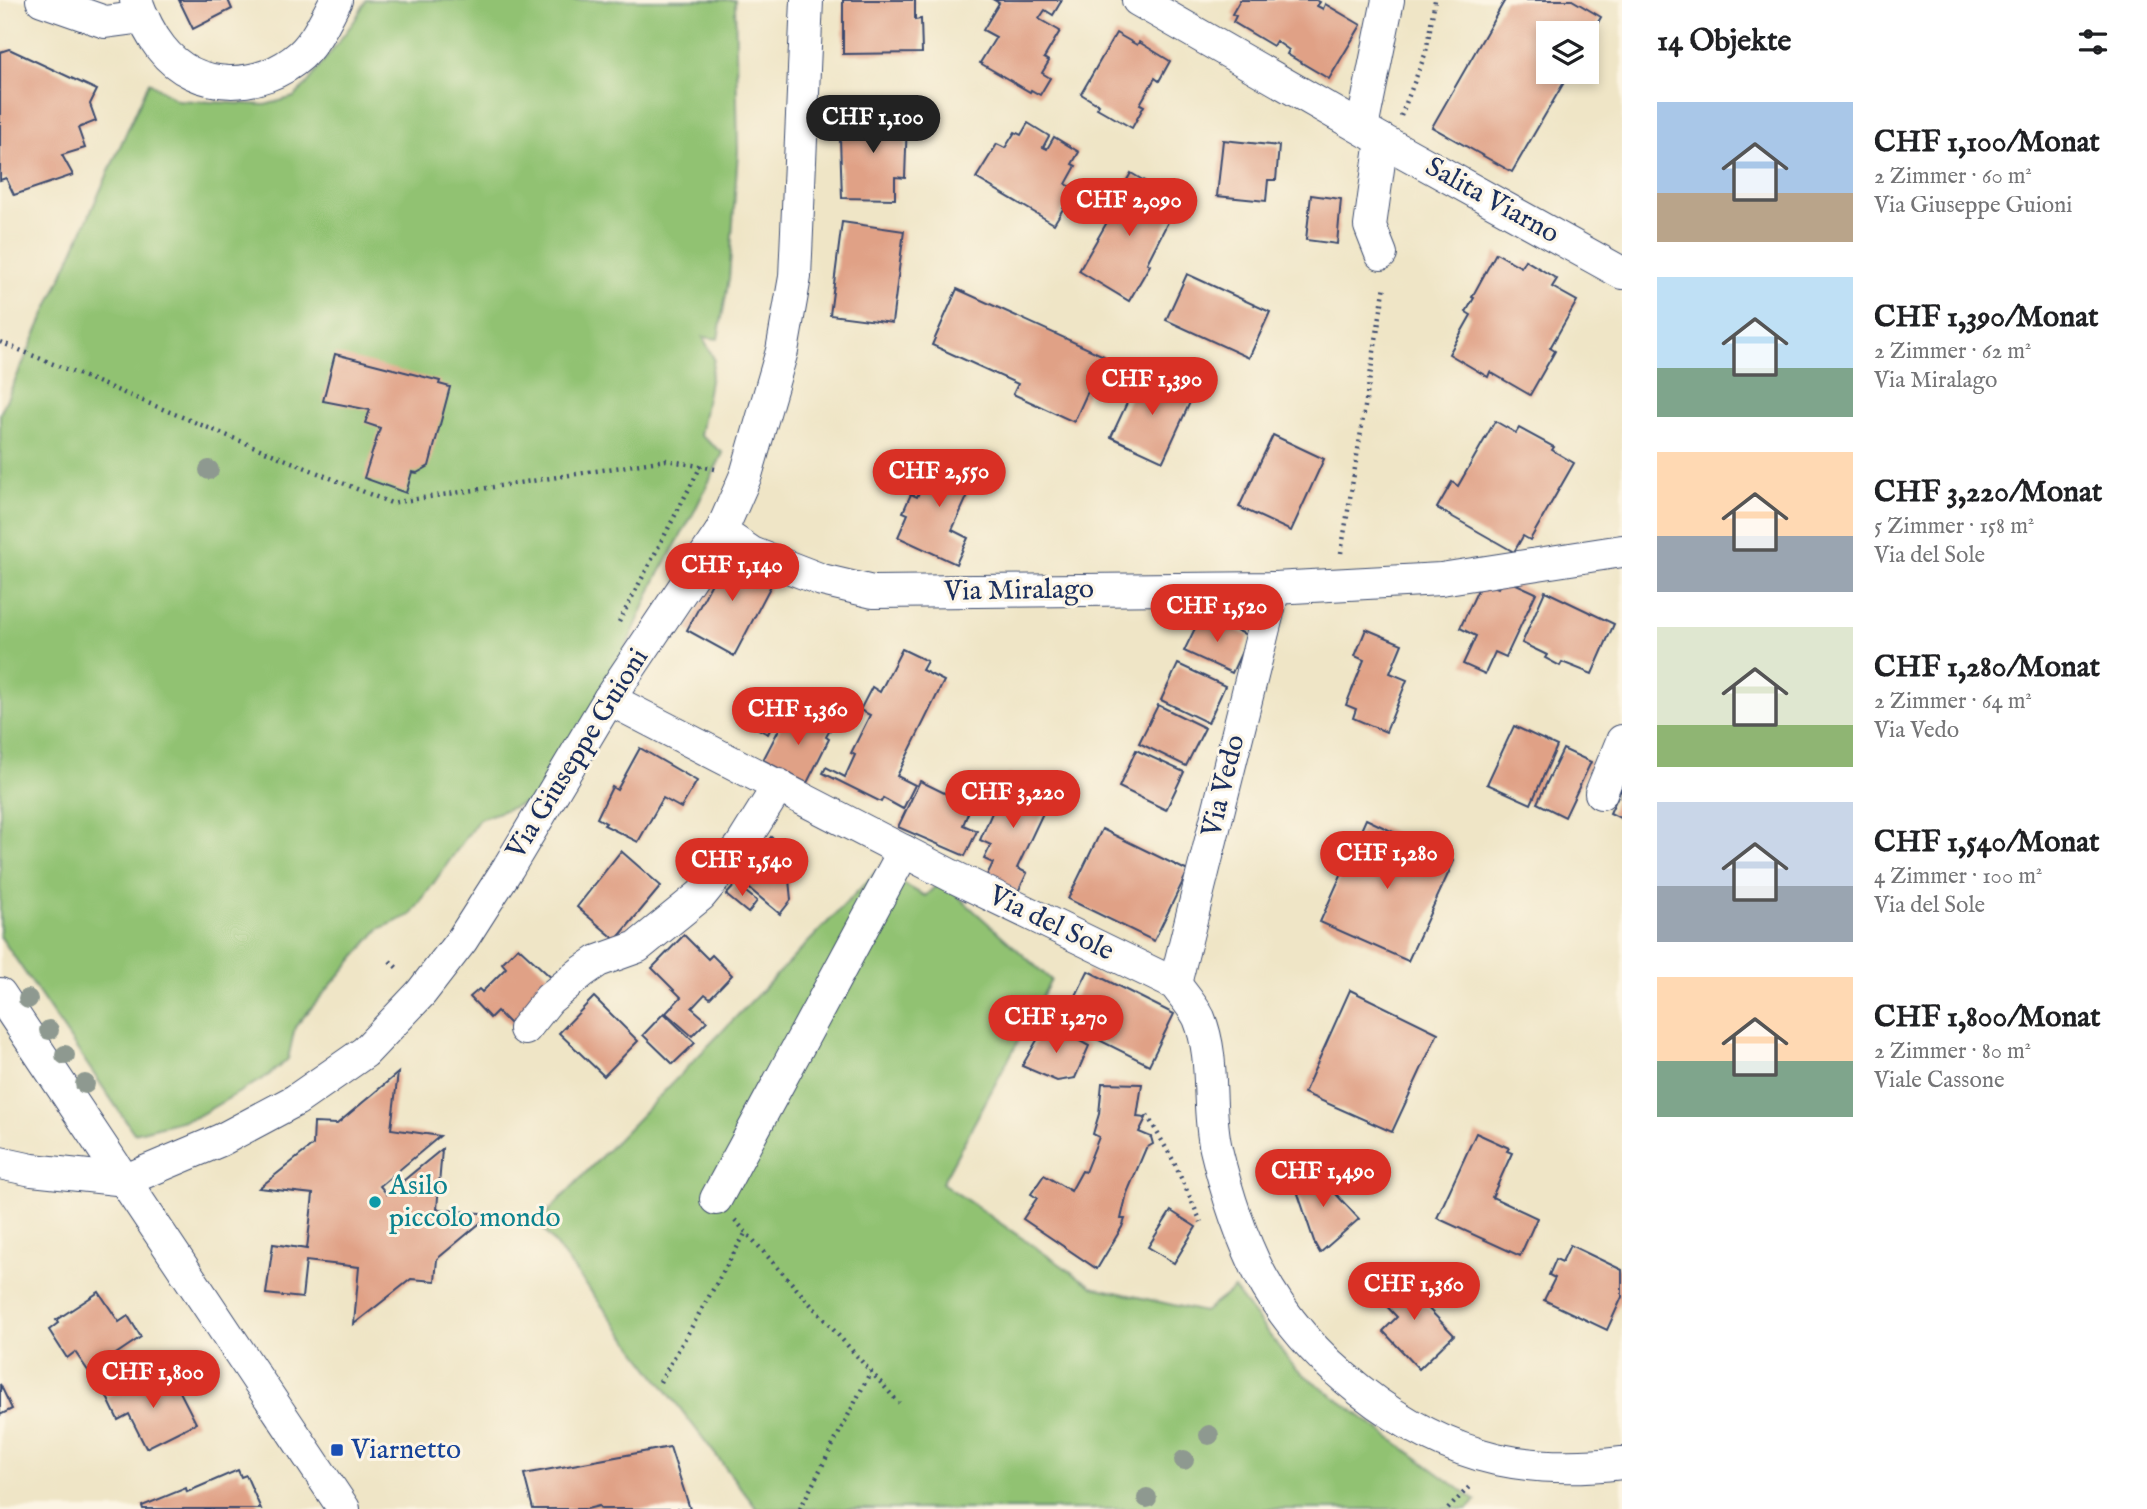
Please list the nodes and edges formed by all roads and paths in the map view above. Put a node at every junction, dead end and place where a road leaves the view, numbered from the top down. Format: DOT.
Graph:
graph roads {
  1 [pos="42,0"];
  2 [pos="336,0"];
  3 [pos="807,0"];
  4 [pos="1138,0"];
  5 [pos="1388,0"];
  6 [pos="1434,0"];
  7 [pos="139,8"];
  8 [pos="1378,137"];
  9 [pos="1381,254"];
  10 [pos="1622,273"];
  11 [pos="0,342"];
  12 [pos="746,475"];
  13 [pos="721,532"];
  14 [pos="1622,551"];
  15 [pos="1336,584"];
  16 [pos="1274,588"];
  17 [pos="609,699"];
  18 [pos="1622,741"];
  19 [pos="779,785"];
  20 [pos="1601,793"];
  21 [pos="904,850"];
  22 [pos="1175,984"];
  23 [pos="0,994"];
  24 [pos="525,1029"];
  25 [pos="1147,1115"];
  26 [pos="0,1163"];
  27 [pos="126,1180"];
  28 [pos="716,1199"];
  29 [pos="1205,1231"];
  30 [pos="746,1232"];
  31 [pos="871,1371"];
  32 [pos="660,1382"];
  33 [pos="900,1403"];
  34 [pos="1622,1463"];
  35 [pos="344,1509"];
  36 [pos="800,1509"];
  1 -- 7 [label="street"];
  2 -- 7 [label="street"];
  3 -- 12 [label="street, Via Giuseppe Guioni"];
  4 -- 8 [label="street, Salita Viarno"];
  5 -- 8 [label="street"];
  6 -- 8 [label="path"];
  8 -- 9 [label="street"];
  8 -- 10 [label="street, Salita Viarno"];
  9 -- 15 [label="path"];
  11 -- 12 [label="path"];
  12 -- 13 [label="street, Via Giuseppe Guioni"];
  13 -- 16 [label="street, Via Miralago"];
  13 -- 17 [label="street, Via Giuseppe Guioni"];
  14 -- 15 [label="street, Via Miralago"];
  15 -- 16 [label="street, Via Miralago"];
  16 -- 22 [label="street, Via Vedo"];
  17 -- 19 [label="street, Via del Sole"];
  17 -- 27 [label="street, Via Giuseppe Guioni"];
  18 -- 20 [label="street"];
  19 -- 21 [label="street, Via del Sole"];
  19 -- 24 [label="street"];
  21 -- 22 [label="street, Via del Sole"];
  21 -- 28 [label="street"];
  22 -- 34 [label="street, Via del Sole"];
  23 -- 27 [label="street"];
  25 -- 29 [label="path"];
  26 -- 27 [label="street"];
  27 -- 35 [label="street"];
  28 -- 30 [label="path"];
  30 -- 31 [label="path"];
  30 -- 32 [label="path"];
  31 -- 33 [label="path"];
  31 -- 36 [label="path"];
}
